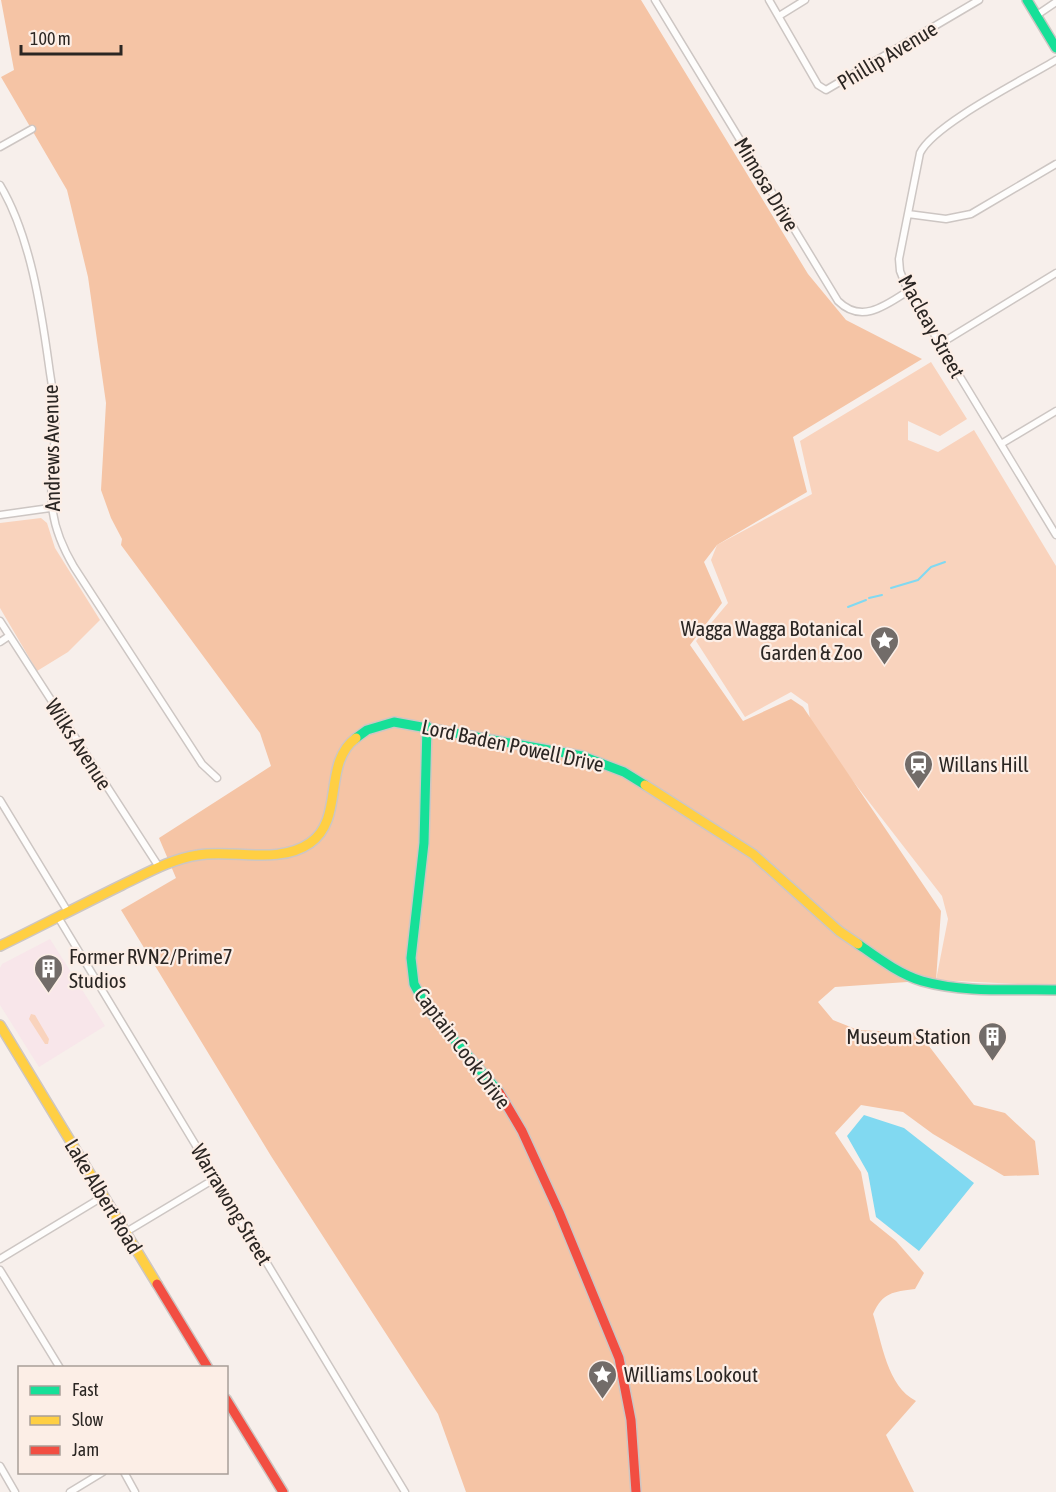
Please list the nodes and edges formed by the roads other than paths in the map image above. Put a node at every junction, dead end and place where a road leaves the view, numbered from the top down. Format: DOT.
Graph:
graph roads {
  1 [pos="656,0"];
  2 [pos="769,0"];
  3 [pos="806,0"];
  4 [pos="979,0"];
  5 [pos="1027,0"];
  6 [pos="1056,2"];
  7 [pos="1037,15"];
  8 [pos="779,16"];
  9 [pos="1056,48"];
  10 [pos="1056,60"];
  11 [pos="32,129"];
  12 [pos="0,147"];
  13 [pos="1056,165"];
  14 [pos="0,185"];
  15 [pos="908,214"];
  16 [pos="1056,273"];
  17 [pos="908,291"];
  18 [pos="940,344"];
  19 [pos="1056,411"];
  20 [pos="1001,444"];
  21 [pos="50,508"];
  22 [pos="0,515"];
  23 [pos="1056,535"];
  24 [pos="0,621"];
  25 [pos="9,636"];
  26 [pos="0,642"];
  27 [pos="427,726"];
  28 [pos="217,778"];
  29 [pos="0,800"];
  30 [pos="159,867"];
  31 [pos="63,915"];
  32 [pos="1,946"];
  33 [pos="1056,990"];
  34 [pos="0,1025"];
  35 [pos="216,1178"];
  36 [pos="104,1196"];
  37 [pos="126,1233"];
  38 [pos="0,1259"];
  39 [pos="0,1270"];
  40 [pos="59,1366"];
  41 [pos="207,1366"];
  42 [pos="228,1402"];
  43 [pos="0,1466"];
  44 [pos="101,1474"];
  45 [pos="125,1474"];
  46 [pos="279,1491"];
  47 [pos="15,1492"];
  48 [pos="70,1492"];
  49 [pos="135,1492"];
  50 [pos="405,1492"];
  51 [pos="636,1492"];
  1 -- 17 [label="street, Mimosa Drive"];
  2 -- 8 [label="street, Phillip Avenue"];
  3 -- 8 [label="street"];
  4 -- 8 [label="street, Phillip Avenue"];
  5 -- 7 [label="street"];
  6 -- 7 [label="street"];
  7 -- 9 [label="street"];
  10 -- 15 [label="street, Macleay Street"];
  11 -- 12 [label="street"];
  13 -- 15 [label="street"];
  14 -- 21 [label="street, Andrews Avenue"];
  15 -- 17 [label="street, Macleay Street"];
  16 -- 18 [label="street"];
  17 -- 18 [label="street, Macleay Street"];
  18 -- 20 [label="street, Macleay Street"];
  19 -- 20 [label="street"];
  20 -- 23 [label="street, Macleay Street"];
  21 -- 22 [label="street"];
  21 -- 28 [label="street, Andrews Avenue"];
  24 -- 25 [label="street, Wilks Avenue"];
  25 -- 26 [label="street"];
  25 -- 30 [label="street, Wilks Avenue"];
  27 -- 30 [label="street, Lord Baden Powell Drive"];
  27 -- 33 [label="street, Lord Baden Powell Drive"];
  27 -- 51 [label="street, Captain Cook Drive"];
  29 -- 31 [label="street, Warrawong Street"];
  30 -- 31 [label="street, Lord Baden Powell Drive"];
  31 -- 32 [label="street, Lord Baden Powell Drive"];
  31 -- 35 [label="street, Warrawong Street"];
  34 -- 36 [label="street, Lake Albert Road"];
  35 -- 37 [label="street"];
  35 -- 50 [label="street, Warrawong Street"];
  36 -- 37 [label="street, Lake Albert Road"];
  36 -- 38 [label="street"];
  37 -- 41 [label="street, Lake Albert Road"];
  39 -- 40 [label="street"];
  42 -- 46 [label="street"];
  43 -- 47 [label="street"];
  44 -- 48 [label="street"];
  45 -- 49 [label="street"];
}
